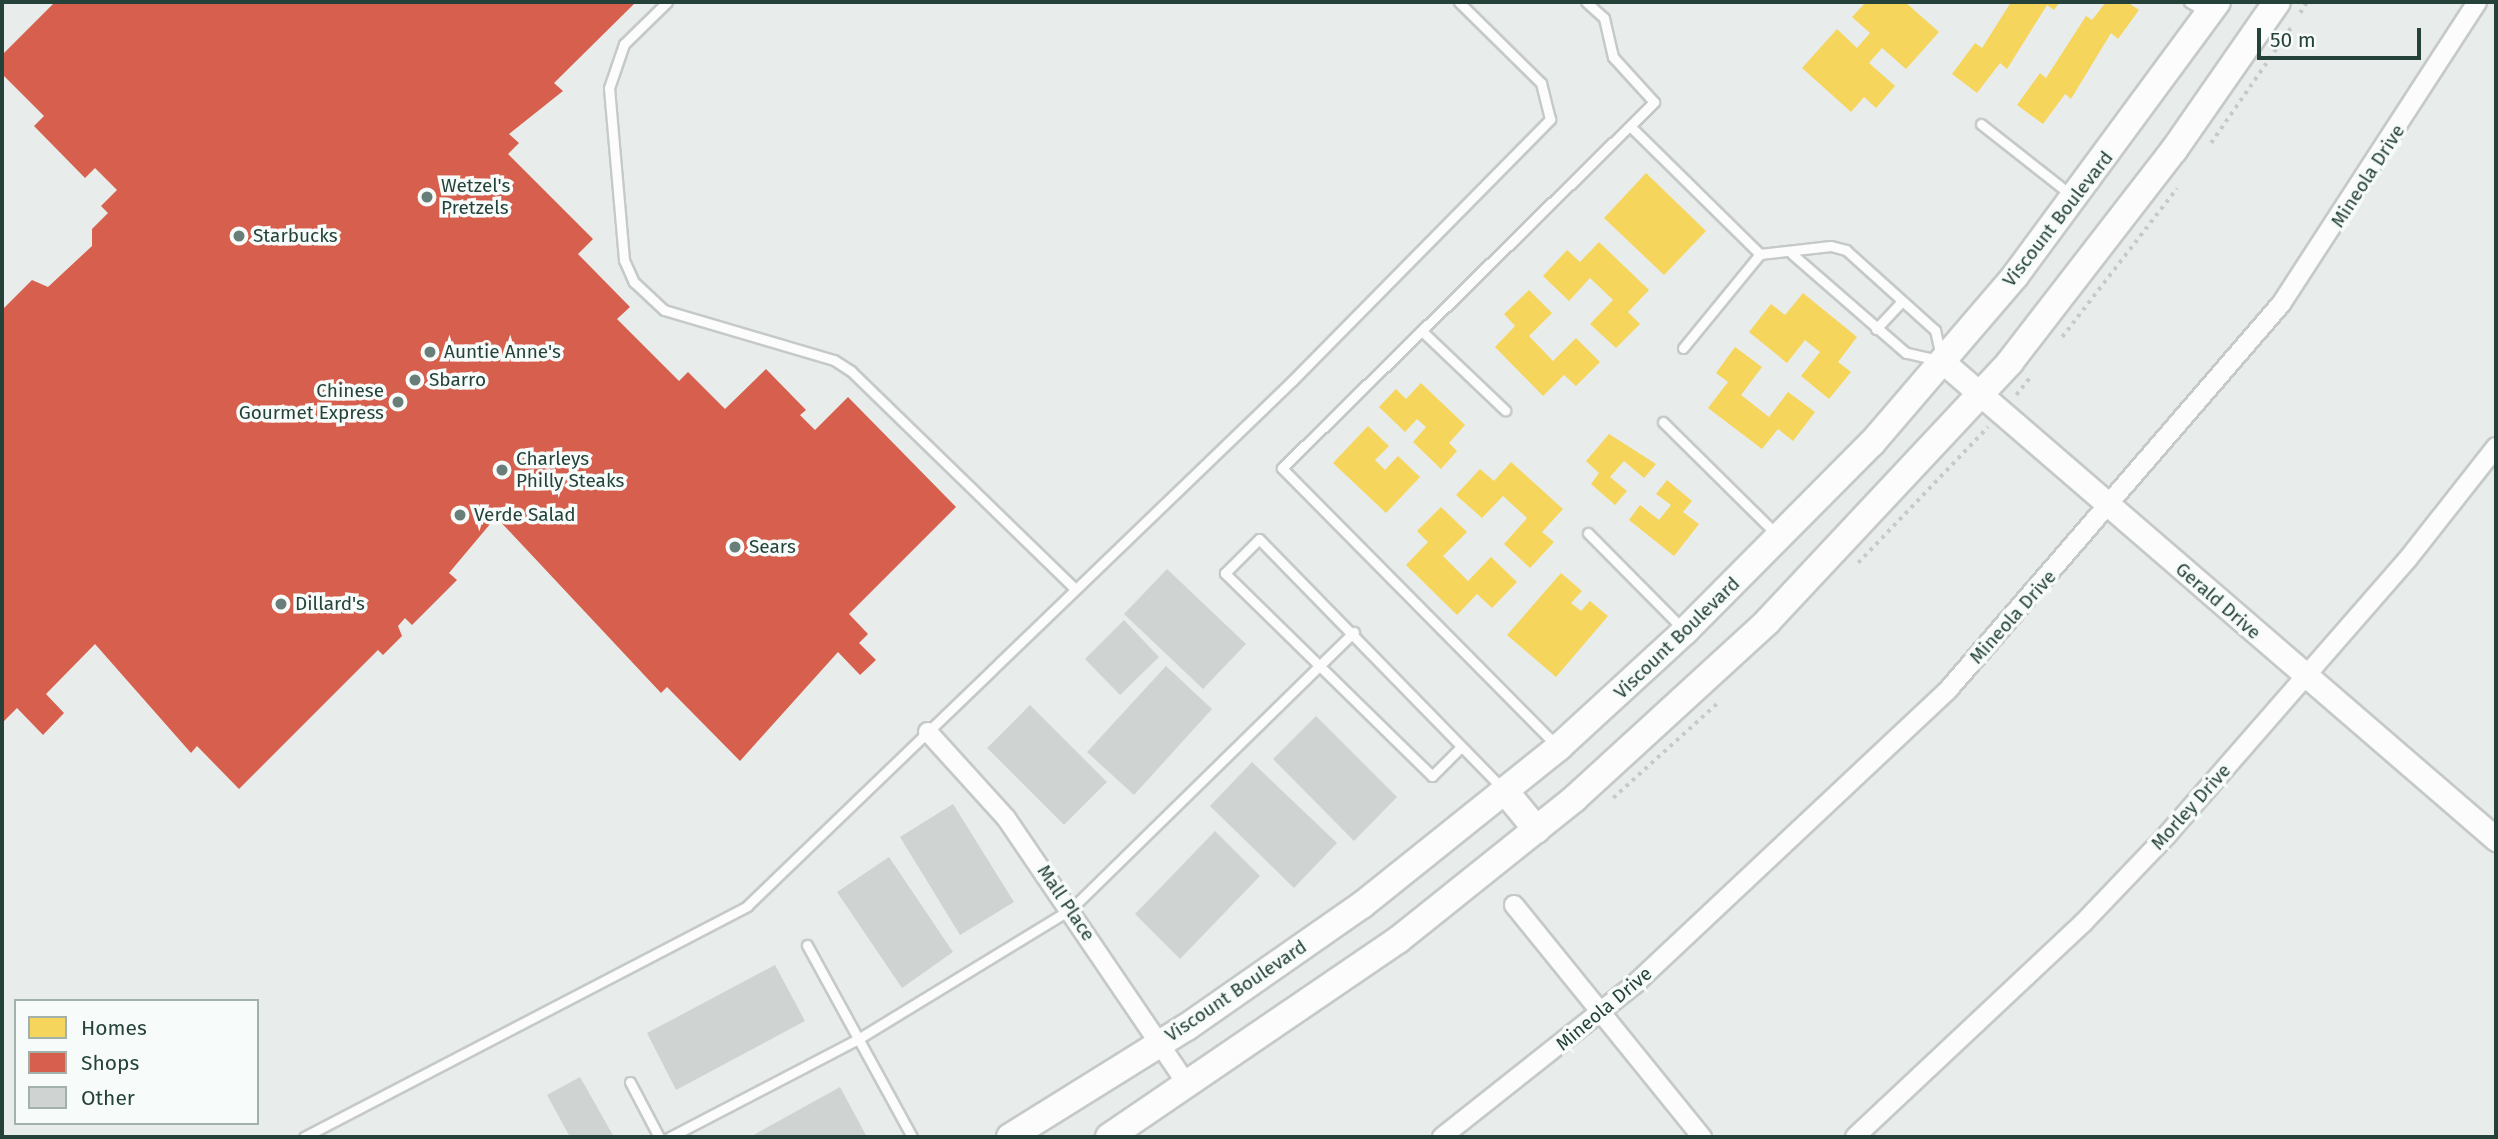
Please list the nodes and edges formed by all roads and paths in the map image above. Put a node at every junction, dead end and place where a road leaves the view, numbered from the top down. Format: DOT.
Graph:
graph roads {
  1 [pos="667,2"];
  2 [pos="1459,2"];
  3 [pos="1586,2"];
  4 [pos="2277,2"];
  5 [pos="2477,2"];
  6 [pos="2205,6"];
  7 [pos="1981,124"];
  8 [pos="1630,126"];
  9 [pos="2076,198"];
  10 [pos="1760,254"];
  11 [pos="1792,254"];
  12 [pos="1902,301"];
  13 [pos="1876,329"];
  14 [pos="1422,331"];
  15 [pos="1683,348"];
  16 [pos="1942,362"];
  17 [pos="1980,396"];
  18 [pos="1505,410"];
  19 [pos="1663,422"];
  20 [pos="2496,447"];
  21 [pos="2110,507"];
  22 [pos="1588,533"];
  23 [pos="1780,538"];
  24 [pos="1073,587"];
  25 [pos="1685,631"];
  26 [pos="1354,632"];
  27 [pos="1321,665"];
  28 [pos="2306,677"];
  29 [pos="928,732"];
  30 [pos="1461,747"];
  31 [pos="1559,747"];
  32 [pos="1505,791"];
  33 [pos="1537,830"];
  34 [pos="2496,839"];
  35 [pos="1514,905"];
  36 [pos="1071,909"];
  37 [pos="807,945"];
  38 [pos="1600,1013"];
  39 [pos="858,1039"];
  40 [pos="1158,1043"];
  41 [pos="629,1082"];
  42 [pos="1189,1087"];
  43 [pos="303,1137"];
  44 [pos="659,1137"];
  45 [pos="670,1137"];
  46 [pos="912,1137"];
  47 [pos="1010,1137"];
  48 [pos="1109,1137"];
  49 [pos="1442,1137"];
  50 [pos="1702,1137"];
  51 [pos="1855,1137"];
  1 -- 24 [label="lane"];
  2 -- 24 [label="lane"];
  3 -- 8 [label="lane"];
  4 -- 17 [label="main road"];
  5 -- 21 [label="street, Mineola Drive"];
  6 -- 9 [label="main road, Viscount Boulevard"];
  7 -- 9 [label="lane"];
  8 -- 10 [label="lane"];
  8 -- 14 [label="lane"];
  9 -- 16 [label="main road, Viscount Boulevard"];
  10 -- 11 [label="lane"];
  10 -- 15 [label="lane"];
  11 -- 12 [label="lane"];
  11 -- 13 [label="lane"];
  12 -- 13 [label="lane"];
  12 -- 16 [label="lane"];
  13 -- 16 [label="lane"];
  14 -- 18 [label="lane"];
  14 -- 31 [label="lane"];
  16 -- 17 [label="street, Gerald Drive"];
  16 -- 23 [label="main road, Viscount Boulevard"];
  17 -- 21 [label="street, Gerald Drive"];
  17 -- 33 [label="main road"];
  19 -- 23 [label="lane"];
  20 -- 28 [label="street, Morley Drive"];
  21 -- 28 [label="street, Gerald Drive"];
  21 -- 38 [label="street, Mineola Drive"];
  22 -- 25 [label="lane"];
  23 -- 25 [label="main road, Viscount Boulevard"];
  24 -- 29 [label="lane"];
  25 -- 31 [label="main road, Viscount Boulevard"];
  26 -- 27 [label="lane"];
  26 -- 27 [label="lane"];
  26 -- 30 [label="lane"];
  27 -- 30 [label="lane"];
  27 -- 36 [label="lane"];
  28 -- 34 [label="street, Gerald Drive"];
  28 -- 51 [label="street, Morley Drive"];
  29 -- 36 [label="street, Mall Place"];
  29 -- 43 [label="lane"];
  30 -- 32 [label="lane"];
  31 -- 32 [label="main road, Viscount Boulevard"];
  32 -- 33 [label="main road"];
  32 -- 40 [label="main road, Viscount Boulevard"];
  33 -- 42 [label="main road"];
  35 -- 38 [label="street"];
  36 -- 39 [label="lane"];
  36 -- 40 [label="street, Mall Place"];
  37 -- 39 [label="lane"];
  38 -- 49 [label="street, Mineola Drive"];
  38 -- 50 [label="street"];
  39 -- 45 [label="lane"];
  39 -- 46 [label="lane"];
  40 -- 42 [label="street, Mall Place"];
  40 -- 47 [label="main road, Viscount Boulevard"];
  41 -- 44 [label="lane"];
  42 -- 48 [label="main road"];
}
